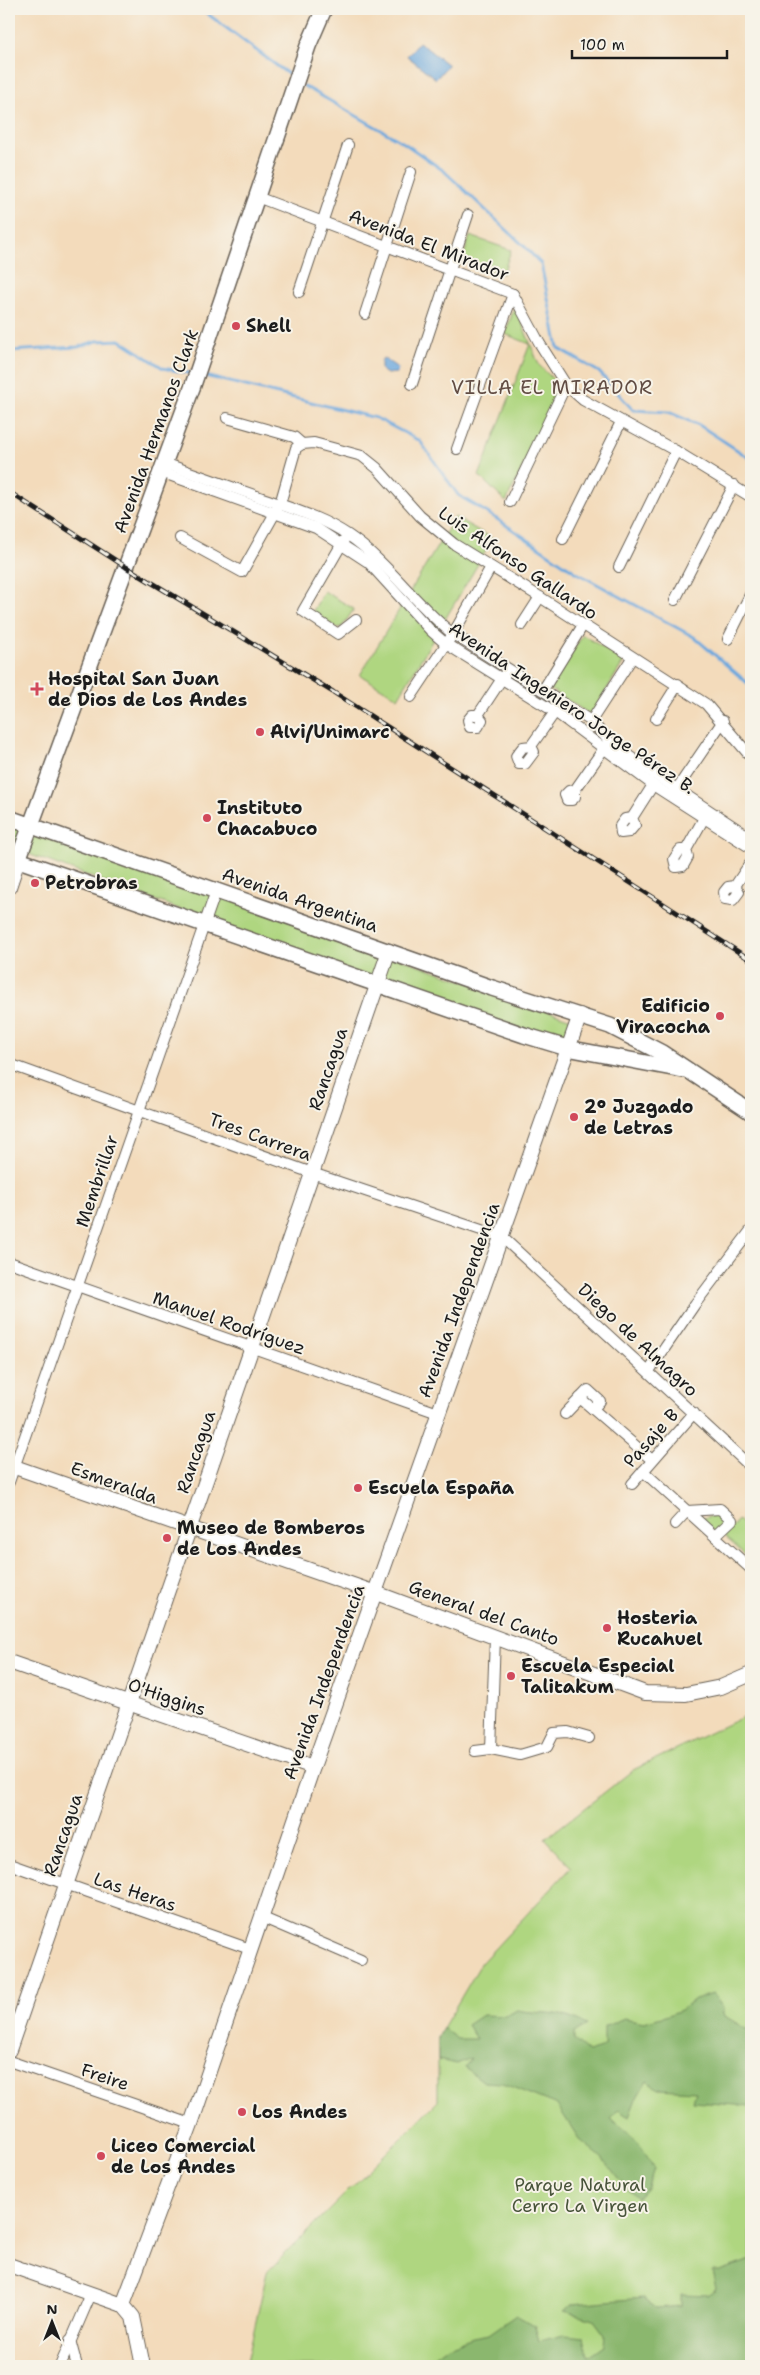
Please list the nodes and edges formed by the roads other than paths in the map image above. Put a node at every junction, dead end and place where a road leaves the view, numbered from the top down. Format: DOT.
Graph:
graph roads {
  1 [pos="314,9"];
  2 [pos="324,9"];
  3 [pos="308,46"];
  4 [pos="348,145"];
  5 [pos="411,172"];
  6 [pos="257,197"];
  7 [pos="468,215"];
  8 [pos="321,221"];
  9 [pos="387,245"];
  10 [pos="451,269"];
  11 [pos="298,292"];
  12 [pos="513,294"];
  13 [pos="365,314"];
  14 [pos="412,384"];
  15 [pos="566,385"];
  16 [pos="227,418"];
  17 [pos="621,422"];
  18 [pos="302,444"];
  19 [pos="457,449"];
  20 [pos="676,451"];
  21 [pos="163,467"];
  22 [pos="734,485"];
  23 [pos="751,497"];
  24 [pos="510,502"];
  25 [pos="278,508"];
  26 [pos="347,535"];
  27 [pos="180,538"];
  28 [pos="563,539"];
  29 [pos="342,544"];
  30 [pos="491,567"];
  31 [pos="619,567"];
  32 [pos="388,578"];
  33 [pos="751,593"];
  34 [pos="540,596"];
  35 [pos="675,600"];
  36 [pos="356,620"];
  37 [pos="522,625"];
  38 [pos="583,625"];
  39 [pos="453,634"];
  40 [pos="728,639"];
  41 [pos="446,644"];
  42 [pos="632,658"];
  43 [pos="508,669"];
  44 [pos="502,679"];
  45 [pos="678,684"];
  46 [pos="543,690"];
  47 [pos="411,697"];
  48 [pos="555,712"];
  49 [pos="478,716"];
  50 [pos="656,719"];
  51 [pos="591,721"];
  52 [pos="722,721"];
  53 [pos="607,744"];
  54 [pos="531,746"];
  55 [pos="751,757"];
  56 [pos="653,785"];
  57 [pos="575,790"];
  58 [pos="675,793"];
  59 [pos="9,818"];
  60 [pos="632,818"];
  61 [pos="704,818"];
  62 [pos="31,826"];
  63 [pos="751,838"];
  64 [pos="751,848"];
  65 [pos="686,850"];
  66 [pos="14,858"];
  67 [pos="751,862"];
  68 [pos="735,886"];
  69 [pos="9,887"];
  70 [pos="216,891"];
  71 [pos="204,926"];
  72 [pos="389,951"];
  73 [pos="378,983"];
  74 [pos="580,1015"];
  75 [pos="567,1048"];
  76 [pos="9,1064"];
  77 [pos="693,1072"];
  78 [pos="139,1110"];
  79 [pos="751,1112"];
  80 [pos="312,1173"];
  81 [pos="751,1230"];
  82 [pos="502,1237"];
  83 [pos="9,1262"];
  84 [pos="77,1287"];
  85 [pos="252,1348"];
  86 [pos="649,1371"];
  87 [pos="580,1398"];
  88 [pos="593,1409"];
  89 [pos="438,1413"];
  90 [pos="694,1413"];
  91 [pos="565,1414"];
  92 [pos="652,1460"];
  93 [pos="11,1466"];
  94 [pos="751,1467"];
  95 [pos="643,1471"];
  96 [pos="9,1482"];
  97 [pos="632,1484"];
  98 [pos="687,1511"];
  99 [pos="675,1524"];
  100 [pos="189,1529"];
  101 [pos="715,1536"];
  102 [pos="751,1569"];
  103 [pos="376,1593"];
  104 [pos="495,1637"];
  105 [pos="9,1662"];
  106 [pos="751,1674"];
  107 [pos="128,1704"];
  108 [pos="589,1738"];
  109 [pos="490,1749"];
  110 [pos="476,1751"];
  111 [pos="313,1767"];
  112 [pos="9,1864"];
  113 [pos="66,1884"];
  114 [pos="262,1917"];
  115 [pos="250,1949"];
  116 [pos="361,1960"];
  117 [pos="9,2050"];
  118 [pos="9,2061"];
  119 [pos="191,2124"];
  120 [pos="9,2265"];
  121 [pos="91,2294"];
  122 [pos="123,2305"];
  123 [pos="70,2340"];
  124 [pos="60,2366"];
  125 [pos="77,2366"];
  126 [pos="144,2366"];
  1 -- 3 [label="main road, Avenida Hermanos Clark"];
  2 -- 3 [label="main road, Avenida Hermanos Clark"];
  3 -- 6 [label="main road, Avenida Hermanos Clark"];
  4 -- 8 [label="street"];
  5 -- 9 [label="street"];
  6 -- 8 [label="street, Avenida El Mirador"];
  6 -- 21 [label="main road, Avenida Hermanos Clark"];
  7 -- 10 [label="street"];
  8 -- 9 [label="street, Avenida El Mirador"];
  8 -- 11 [label="street"];
  9 -- 10 [label="street, Avenida El Mirador"];
  9 -- 13 [label="street"];
  10 -- 12 [label="street, Avenida El Mirador"];
  10 -- 14 [label="street"];
  12 -- 15 [label="street, Avenida El Mirador"];
  12 -- 19 [label="street"];
  15 -- 17 [label="street, Avenida El Mirador"];
  15 -- 24 [label="street"];
  16 -- 18 [label="street, Luis Alfonso Gallardo"];
  17 -- 20 [label="street, Avenida El Mirador"];
  17 -- 28 [label="street"];
  18 -- 25 [label="street"];
  18 -- 30 [label="street, Luis Alfonso Gallardo"];
  20 -- 22 [label="street, Avenida El Mirador"];
  20 -- 31 [label="street"];
  21 -- 25 [label="street, Avenida Ingeniero Jorge Pérez B."];
  21 -- 62 [label="main road, Avenida Hermanos Clark"];
  22 -- 23 [label="street, Avenida El Mirador"];
  22 -- 35 [label="street"];
  25 -- 26 [label="street, Avenida Ingeniero Jorge Pérez B."];
  25 -- 27 [label="street"];
  25 -- 29 [label="street, Avenida Ingeniero Jorge Pérez B."];
  26 -- 29 [label="street"];
  26 -- 32 [label="street, Avenida Ingeniero Jorge Pérez B."];
  29 -- 32 [label="street, Avenida Ingeniero Jorge Pérez B."];
  29 -- 36 [label="street"];
  30 -- 34 [label="street, Luis Alfonso Gallardo"];
  30 -- 39 [label="street"];
  32 -- 39 [label="street, Avenida Ingeniero Jorge Pérez B."];
  32 -- 41 [label="street, Avenida Ingeniero Jorge Pérez B."];
  33 -- 40 [label="street"];
  34 -- 37 [label="street"];
  34 -- 38 [label="street, Luis Alfonso Gallardo"];
  38 -- 42 [label="street, Luis Alfonso Gallardo"];
  38 -- 46 [label="street"];
  39 -- 41 [label="street"];
  39 -- 43 [label="street, Avenida Ingeniero Jorge Pérez B."];
  41 -- 44 [label="street, Avenida Ingeniero Jorge Pérez B."];
  41 -- 47 [label="street"];
  42 -- 45 [label="street, Luis Alfonso Gallardo"];
  42 -- 51 [label="street"];
  43 -- 44 [label="street"];
  43 -- 46 [label="street, Avenida Ingeniero Jorge Pérez B."];
  44 -- 48 [label="street, Avenida Ingeniero Jorge Pérez B."];
  44 -- 49 [label="street"];
  45 -- 50 [label="street"];
  45 -- 52 [label="street, Luis Alfonso Gallardo"];
  46 -- 51 [label="street, Avenida Ingeniero Jorge Pérez B."];
  48 -- 53 [label="street, Avenida Ingeniero Jorge Pérez B."];
  48 -- 54 [label="street"];
  51 -- 53 [label="street, Avenida Ingeniero Jorge Pérez B."];
  52 -- 55 [label="street, Luis Alfonso Gallardo"];
  52 -- 58 [label="street"];
  53 -- 56 [label="street, Avenida Ingeniero Jorge Pérez B."];
  53 -- 57 [label="street"];
  53 -- 58 [label="street, Avenida Ingeniero Jorge Pérez B."];
  56 -- 58 [label="street, Avenida Ingeniero Jorge Pérez B."];
  56 -- 60 [label="street"];
  58 -- 61 [label="street, Avenida Ingeniero Jorge Pérez B."];
  58 -- 63 [label="street, Avenida Ingeniero Jorge Pérez B."];
  59 -- 62 [label="main road, Avenida Argentina"];
  61 -- 64 [label="street, Avenida Ingeniero Jorge Pérez B."];
  61 -- 65 [label="street"];
  62 -- 66 [label="main road, Avenida Hermanos Clark"];
  62 -- 70 [label="main road, Avenida Argentina"];
  66 -- 69 [label="main road"];
  66 -- 71 [label="main road"];
  67 -- 68 [label="street"];
  70 -- 71 [label="street, Membrillar"];
  70 -- 72 [label="main road, Avenida Argentina"];
  71 -- 73 [label="main road"];
  71 -- 78 [label="street, Membrillar"];
  72 -- 73 [label="main road, Rancagua"];
  72 -- 74 [label="main road, Avenida Argentina"];
  73 -- 75 [label="main road"];
  73 -- 80 [label="main road, Rancagua"];
  74 -- 75 [label="main road, Avenida Independencia"];
  74 -- 77 [label="main road, Avenida Argentina"];
  75 -- 77 [label="main road"];
  75 -- 82 [label="main road, Avenida Independencia"];
  76 -- 78 [label="street, Tres Carrera"];
  77 -- 79 [label="main road, Avenida Argentina"];
  78 -- 80 [label="street, Tres Carrera"];
  78 -- 84 [label="street, Membrillar"];
  80 -- 82 [label="street, Tres Carrera"];
  80 -- 85 [label="main road, Rancagua"];
  81 -- 86 [label="street"];
  82 -- 86 [label="street, Diego de Almagro"];
  82 -- 89 [label="main road, Avenida Independencia"];
  83 -- 84 [label="street, Manuel Rodríguez"];
  84 -- 85 [label="street, Manuel Rodríguez"];
  84 -- 93 [label="street, Membrillar"];
  85 -- 89 [label="street, Manuel Rodríguez"];
  85 -- 100 [label="main road, Rancagua"];
  86 -- 90 [label="street, Diego de Almagro"];
  87 -- 88 [label="street"];
  87 -- 88 [label="street"];
  87 -- 91 [label="street"];
  88 -- 92 [label="street"];
  89 -- 103 [label="main road, Avenida Independencia"];
  90 -- 92 [label="street, Pasaje B"];
  90 -- 94 [label="street, Diego de Almagro"];
  92 -- 95 [label="street, Pasaje B"];
  93 -- 96 [label="street, Membrillar"];
  93 -- 100 [label="main road, Esmeralda"];
  95 -- 97 [label="street, Pasaje B"];
  95 -- 98 [label="street"];
  98 -- 99 [label="street"];
  98 -- 101 [label="street"];
  98 -- 101 [label="street"];
  100 -- 103 [label="main road, Esmeralda"];
  100 -- 107 [label="main road, Rancagua"];
  101 -- 102 [label="street"];
  103 -- 104 [label="main road, General del Canto"];
  103 -- 111 [label="main road, Avenida Independencia"];
  104 -- 106 [label="main road, General del Canto"];
  104 -- 109 [label="street"];
  105 -- 107 [label="main road, O'Higgins"];
  107 -- 111 [label="main road, O'Higgins"];
  107 -- 113 [label="main road, Rancagua"];
  108 -- 109 [label="street"];
  109 -- 110 [label="street"];
  111 -- 114 [label="main road, Avenida Independencia"];
  112 -- 113 [label="street, Las Heras"];
  113 -- 115 [label="street, Las Heras"];
  113 -- 117 [label="main road, Rancagua"];
  114 -- 115 [label="main road, Avenida Independencia"];
  114 -- 116 [label="street"];
  115 -- 119 [label="main road, Avenida Independencia"];
  118 -- 119 [label="street, Freire"];
  119 -- 122 [label="main road, Avenida Independencia"];
  120 -- 121 [label="main road"];
  121 -- 122 [label="main road"];
  121 -- 123 [label="street"];
  122 -- 126 [label="main road"];
  123 -- 124 [label="street"];
  123 -- 125 [label="street"];
}
